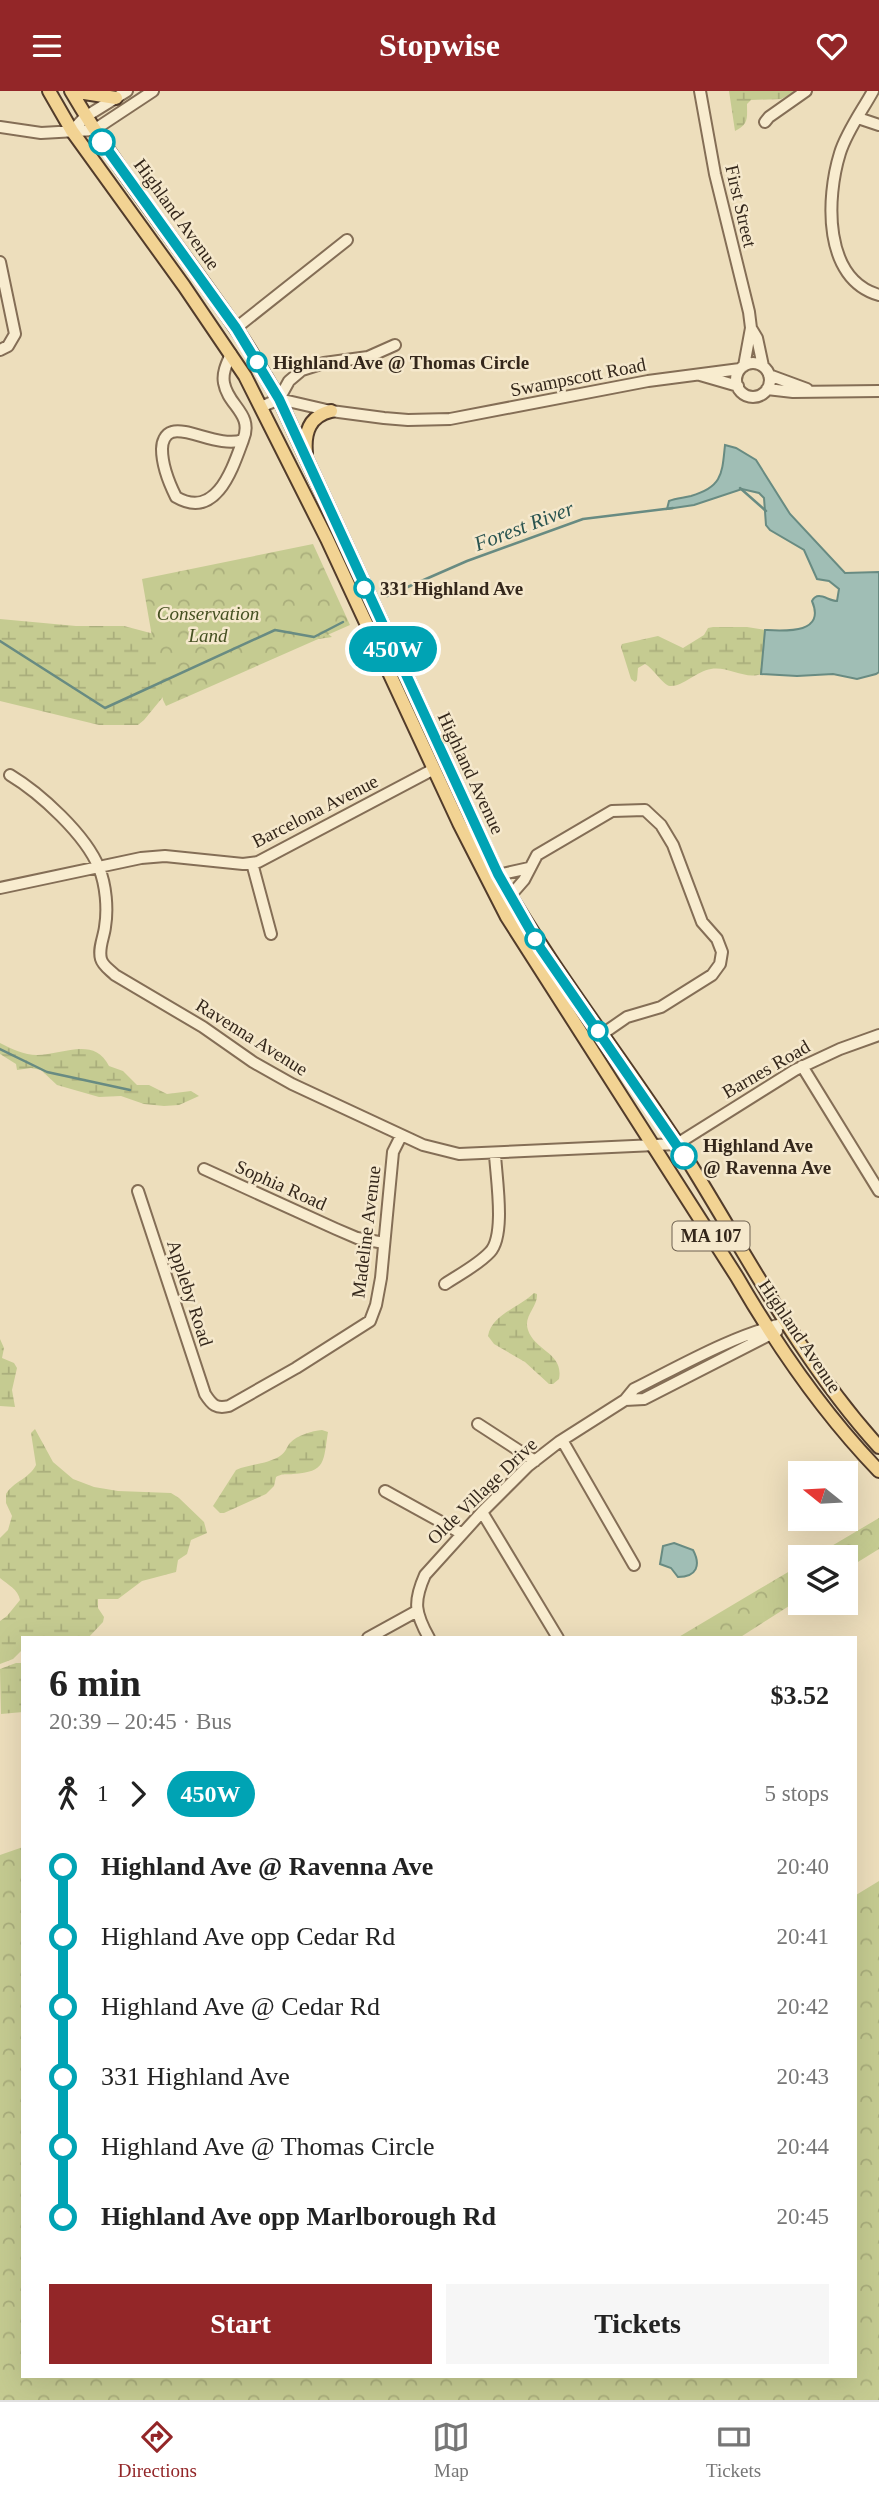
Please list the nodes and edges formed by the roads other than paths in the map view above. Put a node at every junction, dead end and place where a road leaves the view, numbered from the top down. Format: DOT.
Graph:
graph roads {
  1 [pos="49,91"];
  2 [pos="71,91"];
  3 [pos="153,91"];
  4 [pos="700,91"];
  5 [pos="806,91"];
  6 [pos="873,91"];
  7 [pos="121,95"];
  8 [pos="85,117"];
  9 [pos="858,118"];
  10 [pos="765,122"];
  11 [pos="879,125"];
  12 [pos="0,127"];
  13 [pos="94,130"];
  14 [pos="72,131"];
  15 [pos="347,240"];
  16 [pos="0,262"];
  17 [pos="879,295"];
  18 [pos="236,328"];
  19 [pos="751,328"];
  20 [pos="395,345"];
  21 [pos="0,350"];
  22 [pos="230,355"];
  23 [pos="742,368"];
  24 [pos="766,371"];
  25 [pos="697,374"];
  26 [pos="737,386"];
  27 [pos="767,389"];
  28 [pos="809,390"];
  29 [pos="879,391"];
  30 [pos="279,399"];
  31 [pos="261,407"];
  32 [pos="331,411"];
  33 [pos="243,440"];
  34 [pos="307,460"];
  35 [pos="434,769"];
  36 [pos="10,775"];
  37 [pos="252,863"];
  38 [pos="529,868"];
  39 [pos="99,869"];
  40 [pos="498,874"];
  41 [pos="0,888"];
  42 [pos="510,896"];
  43 [pos="271,934"];
  44 [pos="601,1035"];
  45 [pos="879,1035"];
  46 [pos="802,1066"];
  47 [pos="401,1136"];
  48 [pos="677,1144"];
  49 [pos="654,1146"];
  50 [pos="495,1154"];
  51 [pos="204,1169"];
  52 [pos="138,1191"];
  53 [pos="879,1191"];
  54 [pos="384,1243"];
  55 [pos="445,1284"];
  56 [pos="787,1323"];
  57 [pos="769,1331"];
  58 [pos="213,1405"];
  59 [pos="478,1424"];
  60 [pos="562,1440"];
  61 [pos="879,1447"];
  62 [pos="535,1461"];
  63 [pos="879,1471"];
  64 [pos="385,1492"];
  65 [pos="482,1512"];
  66 [pos="461,1533"];
  67 [pos="634,1565"];
  68 [pos="417,1611"];
  69 [pos="373,1636"];
  70 [pos="428,1636"];
  71 [pos="557,1636"];
  1 -- 14 [label="main road, Highland Avenue / MA 107"];
  2 -- 7 [label="main road"];
  2 -- 8 [label="main road, Highland Avenue / MA 107"];
  3 -- 13 [label="street"];
  4 -- 19 [label="street, First Street"];
  5 -- 10 [label="street"];
  6 -- 9 [label="street"];
  7 -- 8 [label="street"];
  8 -- 13 [label="main road, Highland Avenue / MA 107"];
  8 -- 14 [label="street"];
  9 -- 11 [label="street"];
  9 -- 17 [label="street"];
  12 -- 14 [label="street"];
  13 -- 14 [label="street"];
  13 -- 18 [label="main road, Highland Avenue / MA 107"];
  14 -- 22 [label="main road, Highland Avenue / MA 107"];
  15 -- 18 [label="street"];
  16 -- 21 [label="street"];
  18 -- 30 [label="main road, Highland Avenue / MA 107"];
  19 -- 23 [label="street, First Street"];
  19 -- 24 [label="street, First Street"];
  20 -- 30 [label="street"];
  22 -- 31 [label="main road, Highland Avenue / MA 107"];
  22 -- 33 [label="street"];
  23 -- 24 [label="street"];
  23 -- 25 [label="street, Swampscott Road"];
  23 -- 26 [label="street"];
  24 -- 27 [label="street"];
  24 -- 28 [label="street"];
  25 -- 26 [label="street, Swampscott Road"];
  25 -- 32 [label="street, Swampscott Road"];
  26 -- 27 [label="street"];
  27 -- 28 [label="street"];
  28 -- 29 [label="street"];
  30 -- 31 [label="street"];
  30 -- 32 [label="street, Swampscott Road"];
  30 -- 34 [label="main road, Highland Avenue / MA 107"];
  31 -- 35 [label="main road, Highland Avenue / MA 107"];
  32 -- 34 [label="main road"];
  33 -- 33 [label="street"];
  34 -- 40 [label="main road, Highland Avenue / MA 107"];
  35 -- 37 [label="street, Barcelona Avenue"];
  35 -- 49 [label="main road, Highland Avenue / MA 107"];
  36 -- 39 [label="street, Ravenna Avenue"];
  37 -- 39 [label="street, Barcelona Avenue"];
  37 -- 43 [label="street"];
  38 -- 40 [label="street"];
  38 -- 42 [label="street"];
  38 -- 44 [label="street"];
  39 -- 41 [label="street, Barcelona Avenue"];
  39 -- 47 [label="street, Ravenna Avenue"];
  40 -- 42 [label="main road, Highland Avenue / MA 107"];
  42 -- 44 [label="main road, Highland Avenue / MA 107"];
  44 -- 48 [label="main road, Highland Avenue / MA 107"];
  45 -- 46 [label="street, Barnes Road"];
  46 -- 48 [label="street, Barnes Road"];
  46 -- 53 [label="street"];
  47 -- 50 [label="street, Ravenna Avenue"];
  47 -- 54 [label="street, Madeline Avenue"];
  48 -- 49 [label="street, Ravenna Avenue"];
  48 -- 56 [label="main road, Highland Avenue / MA 107"];
  49 -- 50 [label="street, Ravenna Avenue"];
  49 -- 57 [label="main road, Highland Avenue / MA 107"];
  50 -- 55 [label="street"];
  51 -- 54 [label="street, Sophia Road"];
  52 -- 58 [label="street, Appleby Road"];
  54 -- 58 [label="street, Madeline Avenue"];
  56 -- 57 [label="street, Olde Village Drive"];
  56 -- 61 [label="main road, Highland Avenue / MA 107"];
  57 -- 60 [label="street, Olde Village Drive"];
  57 -- 63 [label="main road, Highland Avenue / MA 107"];
  59 -- 62 [label="street"];
  60 -- 62 [label="street, Olde Village Drive"];
  60 -- 67 [label="street"];
  62 -- 65 [label="street, Olde Village Drive"];
  64 -- 66 [label="street"];
  65 -- 66 [label="street, Olde Village Drive"];
  65 -- 71 [label="street"];
  66 -- 68 [label="street, Olde Village Drive"];
  68 -- 69 [label="street"];
  68 -- 70 [label="street"];
}
